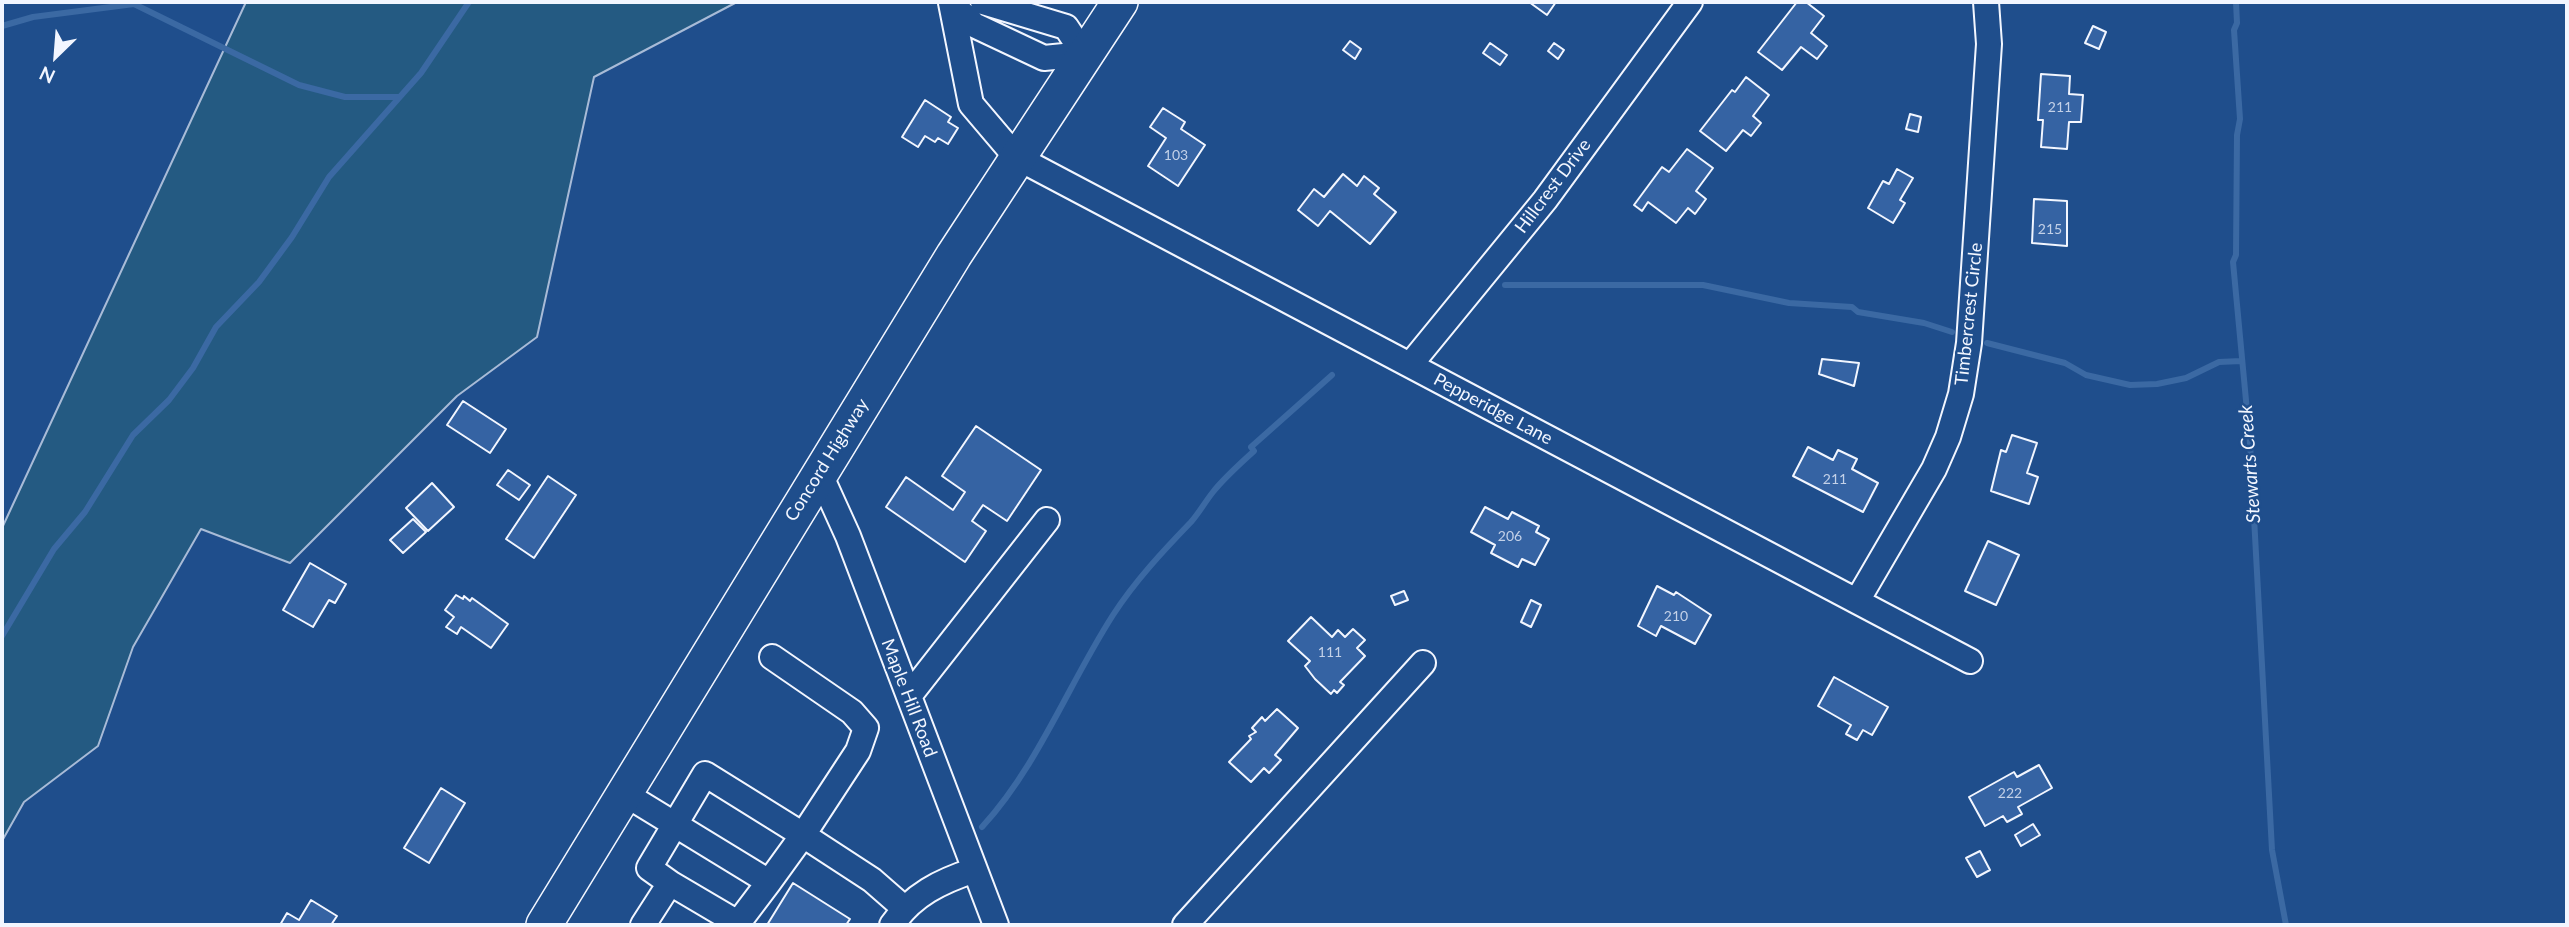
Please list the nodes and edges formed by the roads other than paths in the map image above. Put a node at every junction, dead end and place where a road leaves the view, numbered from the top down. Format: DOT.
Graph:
graph roads {
  1 [pos="960,2"];
  2 [pos="983,2"];
  3 [pos="1121,2"];
  4 [pos="1690,2"];
  5 [pos="1986,2"];
  6 [pos="1084,54"];
  7 [pos="1016,157"];
  8 [pos="1410,365"];
  9 [pos="819,472"];
  10 [pos="1047,520"];
  11 [pos="1857,601"];
  12 [pos="772,657"];
  13 [pos="1970,661"];
  14 [pos="1423,663"];
  15 [pos="909,696"];
  16 [pos="625,793"];
  17 [pos="675,824"];
  18 [pos="803,835"];
  19 [pos="975,870"];
  20 [pos="769,882"];
  21 [pos="670,883"];
  22 [pos="898,917"];
  23 [pos="544,925"];
  24 [pos="643,925"];
  25 [pos="996,925"];
  26 [pos="1185,925"];
  1 -- 6 [label="street"];
  1 -- 7 [label="street"];
  2 -- 6 [label="street"];
  3 -- 6 [label="highway, Concord Highway"];
  4 -- 8 [label="street, Hillcrest Drive"];
  5 -- 11 [label="street, Timbercrest Circle"];
  6 -- 7 [label="highway, Concord Highway"];
  7 -- 8 [label="street, Pepperidge Lane"];
  7 -- 9 [label="highway, Concord Highway"];
  8 -- 11 [label="street, Pepperidge Lane"];
  9 -- 15 [label="street, Maple Hill Road"];
  9 -- 16 [label="highway, Concord Highway"];
  10 -- 15 [label="street"];
  11 -- 13 [label="street, Pepperidge Lane"];
  12 -- 18 [label="street"];
  14 -- 26 [label="street"];
  15 -- 19 [label="street, Maple Hill Road"];
  16 -- 17 [label="street"];
  16 -- 23 [label="highway, Concord Highway"];
  17 -- 18 [label="street"];
  17 -- 20 [label="street"];
  17 -- 21 [label="street"];
  18 -- 20 [label="street"];
  18 -- 22 [label="street"];
  19 -- 22 [label="street"];
  19 -- 25 [label="street, Maple Hill Road"];
  20 -- 21 [label="street"];
  21 -- 24 [label="street"];
}
